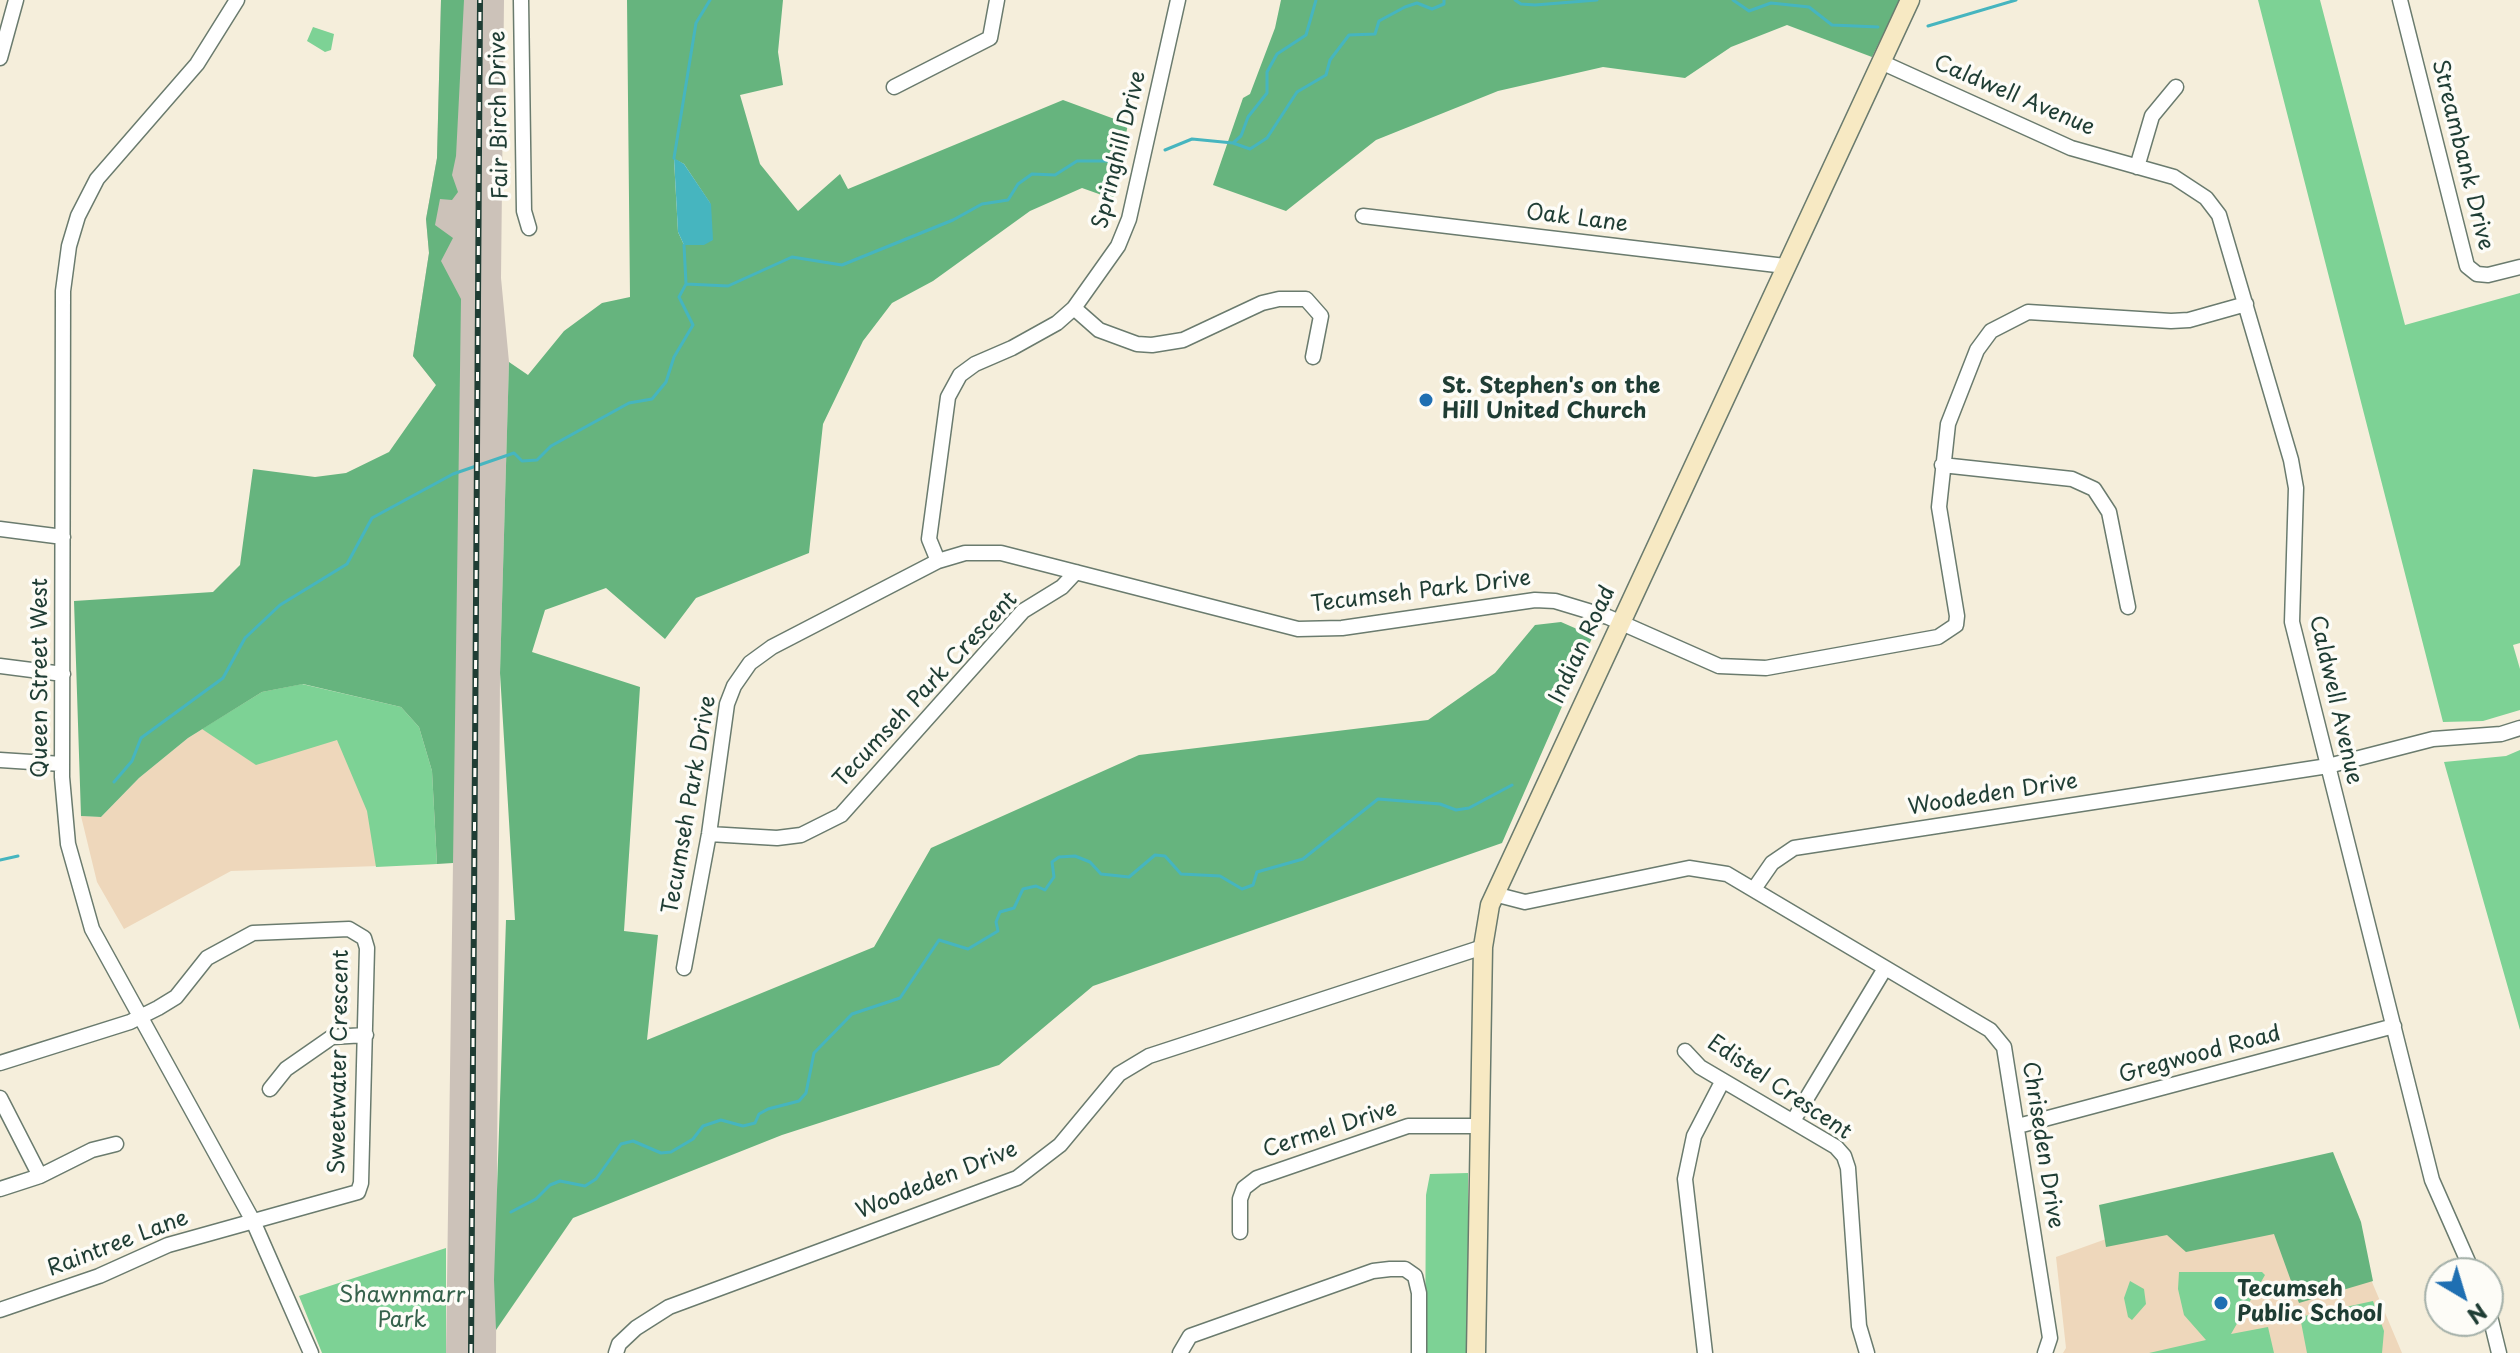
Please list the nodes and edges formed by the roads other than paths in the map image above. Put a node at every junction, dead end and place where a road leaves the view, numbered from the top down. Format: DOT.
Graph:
graph roads {
  1 [pos="16,0"];
  2 [pos="237,0"];
  3 [pos="521,0"];
  4 [pos="997,0"];
  5 [pos="1178,0"];
  6 [pos="1910,0"];
  7 [pos="2400,0"];
  8 [pos="0,58"];
  9 [pos="1881,62"];
  10 [pos="894,87"];
  11 [pos="2176,87"];
  12 [pos="2137,167"];
  13 [pos="1363,216"];
  14 [pos="529,228"];
  15 [pos="1785,266"];
  16 [pos="2520,267"];
  17 [pos="2246,304"];
  18 [pos="1074,308"];
  19 [pos="1313,357"];
  20 [pos="1942,465"];
  21 [pos="0,529"];
  22 [pos="63,537"];
  23 [pos="938,561"];
  24 [pos="1076,572"];
  25 [pos="2128,607"];
  26 [pos="1620,622"];
  27 [pos="0,666"];
  28 [pos="63,674"];
  29 [pos="2520,728"];
  30 [pos="0,760"];
  31 [pos="62,764"];
  32 [pos="2328,766"];
  33 [pos="709,834"];
  34 [pos="1754,889"];
  35 [pos="1494,894"];
  36 [pos="1483,947"];
  37 [pos="684,968"];
  38 [pos="1884,970"];
  39 [pos="139,1018"];
  40 [pos="2394,1026"];
  41 [pos="366,1035"];
  42 [pos="1685,1051"];
  43 [pos="0,1063"];
  44 [pos="1722,1082"];
  45 [pos="270,1089"];
  46 [pos="0,1098"];
  47 [pos="1793,1121"];
  48 [pos="1478,1126"];
  49 [pos="2018,1126"];
  50 [pos="116,1144"];
  51 [pos="40,1176"];
  52 [pos="0,1189"];
  53 [pos="253,1221"];
  54 [pos="1240,1232"];
  55 [pos="2466,1257"];
  56 [pos="0,1310"];
  57 [pos="311,1353"];
  58 [pos="616,1353"];
  59 [pos="1180,1353"];
  60 [pos="1419,1353"];
  61 [pos="1476,1353"];
  62 [pos="1705,1353"];
  63 [pos="1867,1353"];
  64 [pos="2045,1353"];
  1 -- 8 [label="street"];
  2 -- 22 [label="street, Queen Street West"];
  3 -- 14 [label="street, Fair Birch Drive"];
  4 -- 10 [label="street"];
  5 -- 18 [label="street, Springhill Drive"];
  6 -- 9 [label="street, Indian Road"];
  7 -- 16 [label="street, Streambank Drive"];
  9 -- 12 [label="street, Caldwell Avenue"];
  9 -- 15 [label="street, Indian Road"];
  11 -- 12 [label="street"];
  12 -- 17 [label="street, Caldwell Avenue"];
  13 -- 15 [label="street, Oak Lane"];
  15 -- 26 [label="street, Indian Road"];
  17 -- 20 [label="street, Tecumseh Park Drive"];
  17 -- 32 [label="street, Caldwell Avenue"];
  18 -- 19 [label="street"];
  18 -- 23 [label="street, Springhill Drive"];
  20 -- 25 [label="street"];
  20 -- 26 [label="street, Tecumseh Park Drive"];
  21 -- 22 [label="street"];
  22 -- 28 [label="street, Queen Street West"];
  23 -- 24 [label="street, Tecumseh Park Drive"];
  23 -- 33 [label="street, Tecumseh Park Drive"];
  24 -- 26 [label="street, Tecumseh Park Drive"];
  24 -- 33 [label="street, Tecumseh Park Crescent"];
  26 -- 35 [label="street, Indian Road"];
  27 -- 28 [label="street"];
  28 -- 31 [label="street, Queen Street West"];
  29 -- 32 [label="street, Woodeden Drive"];
  30 -- 31 [label="street"];
  31 -- 39 [label="street, Queen Street West"];
  32 -- 34 [label="street, Woodeden Drive"];
  32 -- 40 [label="street, Caldwell Avenue"];
  33 -- 37 [label="street, Tecumseh Park Drive"];
  34 -- 35 [label="street"];
  34 -- 38 [label="street, Chriseden Drive"];
  35 -- 36 [label="street, Indian Road"];
  36 -- 48 [label="street, Indian Road"];
  36 -- 58 [label="street, Woodeden Drive"];
  38 -- 47 [label="street"];
  38 -- 49 [label="street, Chriseden Drive"];
  39 -- 41 [label="street, Sweetwater Crescent"];
  39 -- 43 [label="street, Sweetwater Crescent"];
  39 -- 53 [label="street, Queen Street West"];
  40 -- 49 [label="street, Gregwood Road"];
  40 -- 55 [label="street, Caldwell Avenue"];
  41 -- 45 [label="street"];
  41 -- 53 [label="street, Sweetwater Crescent"];
  42 -- 44 [label="street, Edistel Crescent"];
  44 -- 47 [label="street, Edistel Crescent"];
  44 -- 62 [label="street"];
  46 -- 51 [label="street"];
  47 -- 63 [label="street, Edistel Crescent"];
  48 -- 54 [label="street, Cermel Drive"];
  48 -- 61 [label="street, Indian Road"];
  49 -- 64 [label="street, Chriseden Drive"];
  50 -- 51 [label="street"];
  51 -- 52 [label="street"];
  53 -- 56 [label="street, Raintree Lane"];
  53 -- 57 [label="street, Queen Street West"];
  59 -- 60 [label="street"];
}
